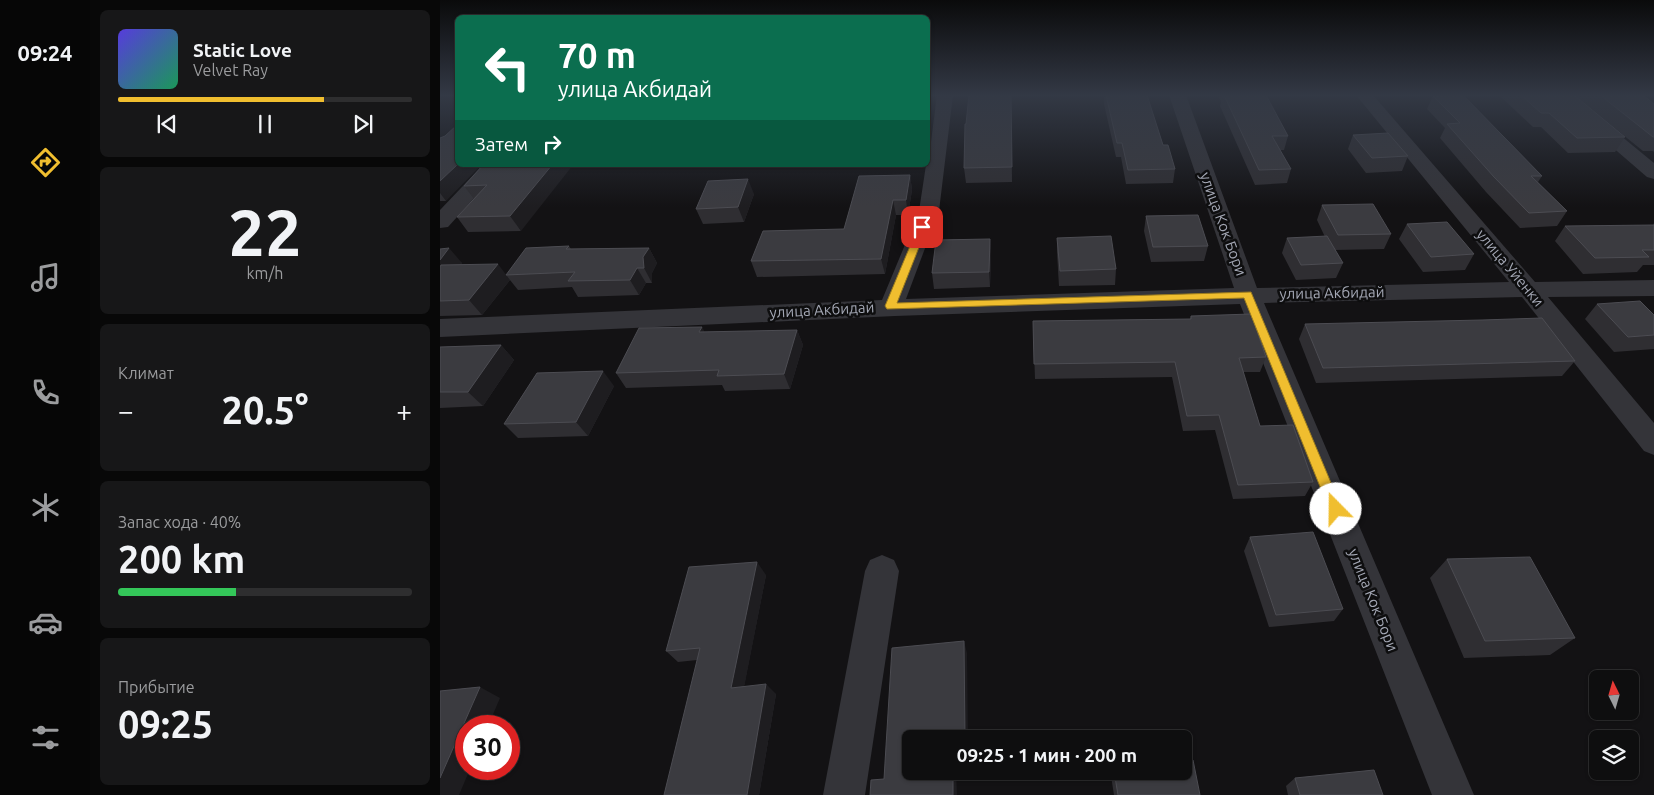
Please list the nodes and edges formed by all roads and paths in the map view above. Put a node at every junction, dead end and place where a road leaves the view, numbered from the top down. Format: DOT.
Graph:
graph roads {
  1 [pos="940,132"];
  2 [pos="1190,132"];
  3 [pos="1395,132"];
  4 [pos="1604,132"];
  5 [pos="492,167"];
  6 [pos="1654,174"];
  7 [pos="440,222"];
  8 [pos="1654,288"];
  9 [pos="1528,289"];
  10 [pos="1248,294"];
  11 [pos="890,306"];
  12 [pos="440,328"];
  13 [pos="1654,443"];
  14 [pos="882,572"];
  15 [pos="844,795"];
  16 [pos="1453,795"];
  1 -- 11 [label="street"];
  2 -- 10 [label="street, улица Кок Бори"];
  3 -- 9 [label="street, улица Уйенки"];
  4 -- 6 [label="street"];
  5 -- 7 [label="street"];
  8 -- 9 [label="street, улица Акбидай"];
  9 -- 10 [label="street, улица Акбидай"];
  9 -- 13 [label="street, улица Уйенки"];
  10 -- 11 [label="street, улица Акбидай"];
  10 -- 16 [label="street, улица Кок Бори"];
  11 -- 12 [label="street, улица Акбидай"];
  14 -- 15 [label="street"];
}
